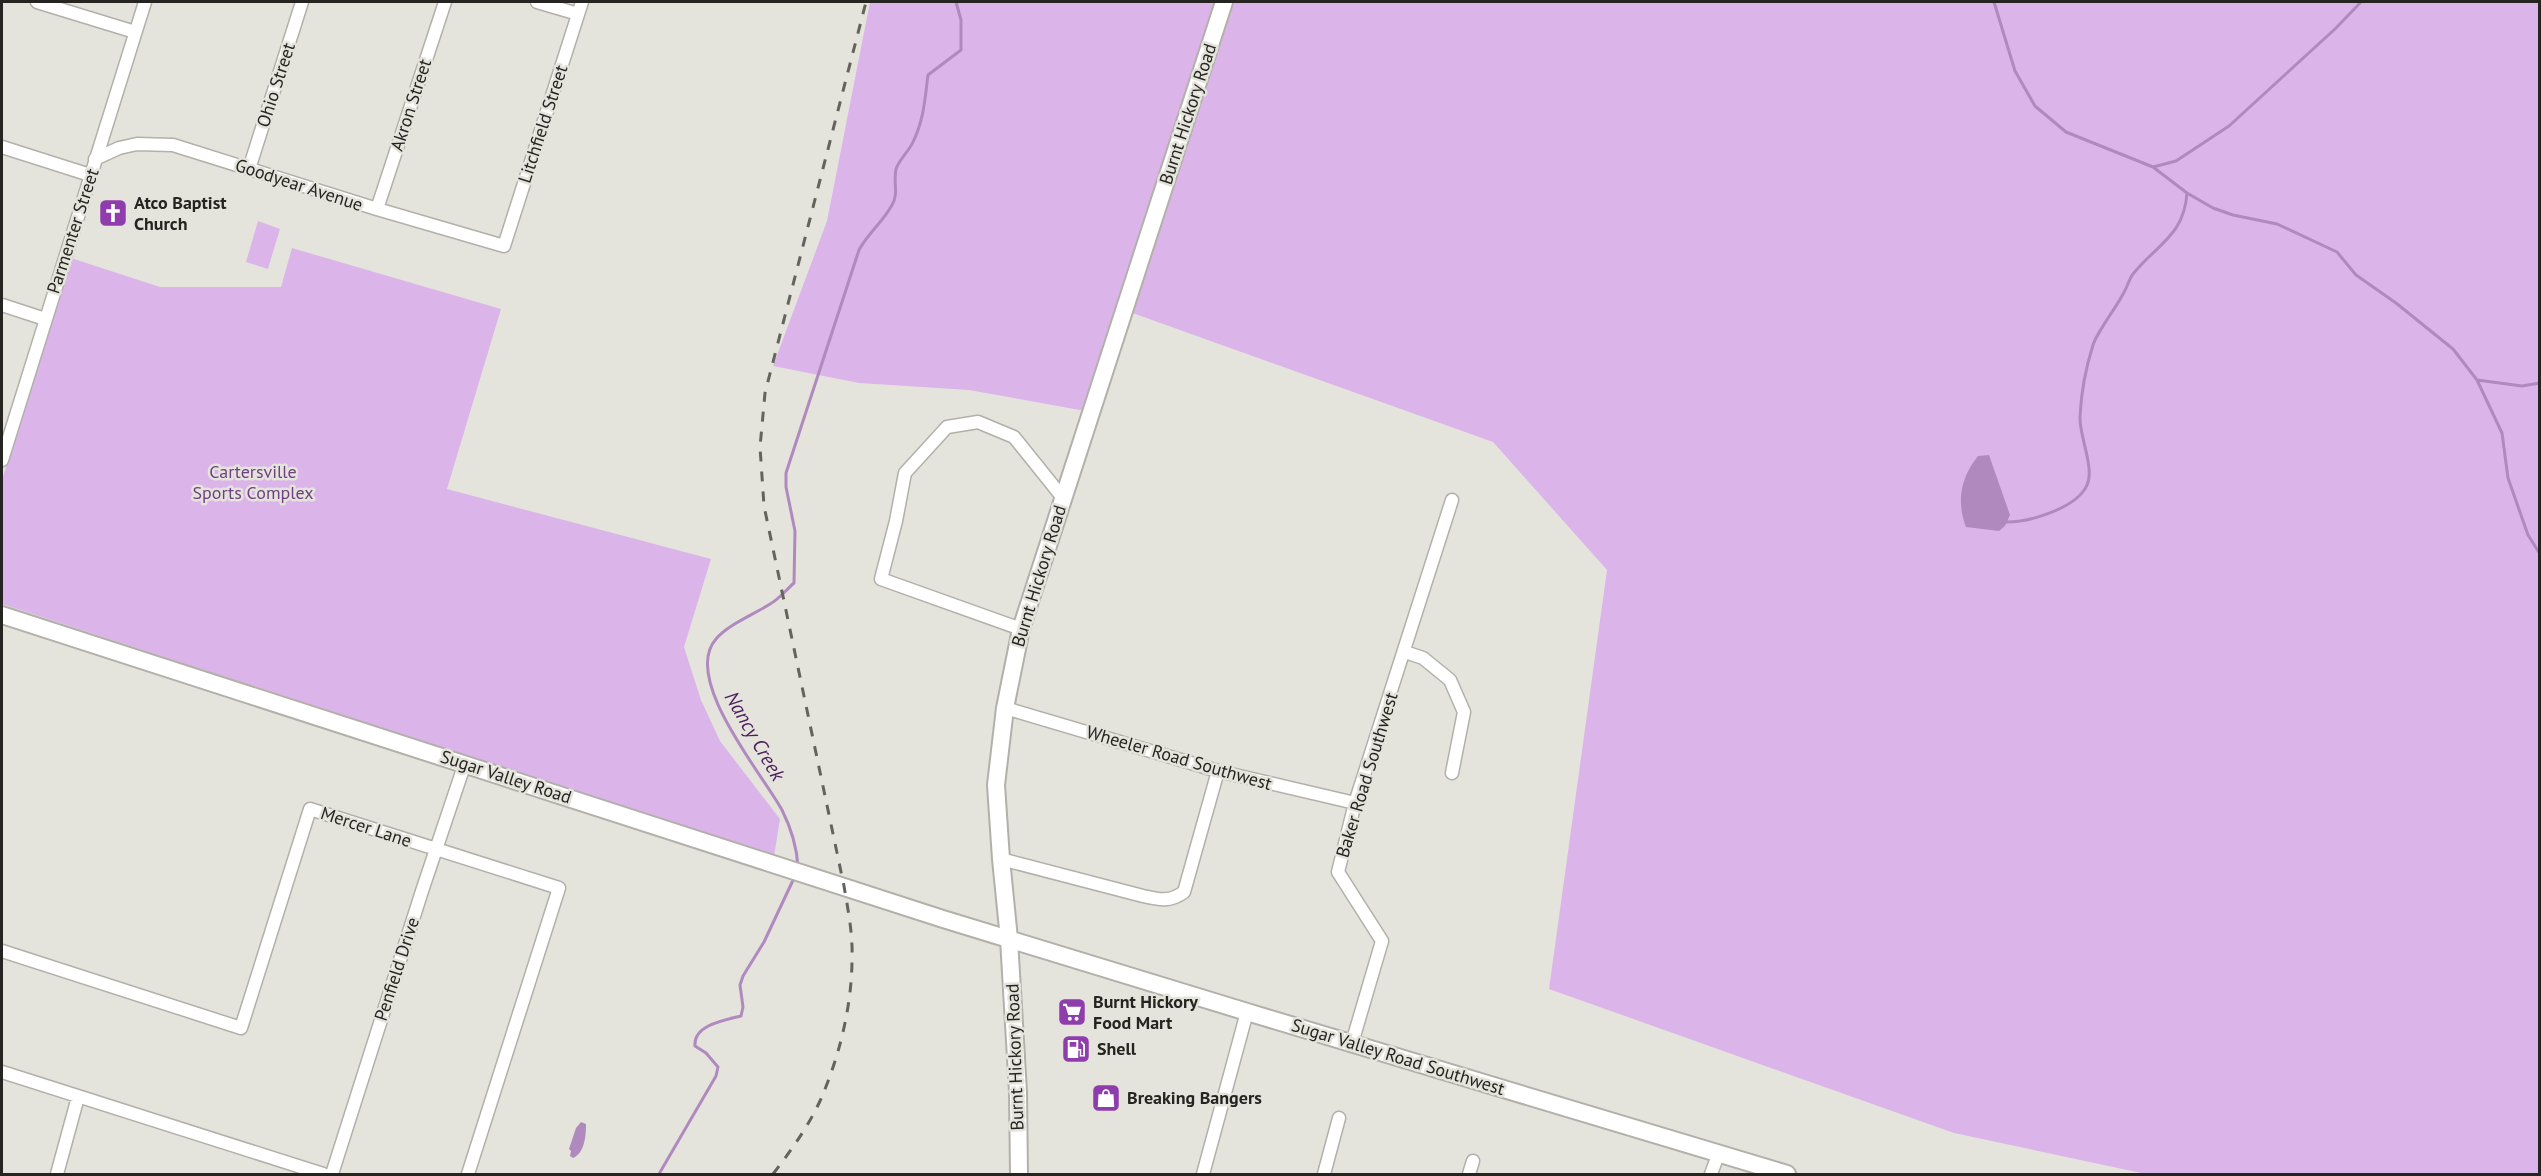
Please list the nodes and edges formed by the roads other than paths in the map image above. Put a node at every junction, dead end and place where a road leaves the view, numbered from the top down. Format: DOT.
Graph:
graph roads {
  1 [pos="37,2"];
  2 [pos="145,2"];
  3 [pos="302,2"];
  4 [pos="445,2"];
  5 [pos="537,2"];
  6 [pos="1224,2"];
  7 [pos="580,8"];
  8 [pos="135,32"];
  9 [pos="2,147"];
  10 [pos="95,159"];
  11 [pos="249,169"];
  12 [pos="90,175"];
  13 [pos="377,210"];
  14 [pos="504,246"];
  15 [pos="2,305"];
  16 [pos="45,319"];
  17 [pos="2,459"];
  18 [pos="1063,498"];
  19 [pos="1452,500"];
  20 [pos="2,615"];
  21 [pos="1021,629"];
  22 [pos="1405,652"];
  23 [pos="1005,708"];
  24 [pos="465,764"];
  25 [pos="1218,771"];
  26 [pos="1452,773"];
  27 [pos="1355,803"];
  28 [pos="436,849"];
  29 [pos="1000,859"];
  30 [pos="1010,939"];
  31 [pos="2,951"];
  32 [pos="1247,1012"];
  33 [pos="1352,1043"];
  34 [pos="2,1072"];
  35 [pos="78,1096"];
  36 [pos="1339,1118"];
  37 [pos="1718,1155"];
  38 [pos="1473,1161"];
  39 [pos="57,1174"];
  40 [pos="324,1174"];
  41 [pos="332,1174"];
  42 [pos="468,1174"];
  43 [pos="1019,1174"];
  44 [pos="1203,1174"];
  45 [pos="1324,1174"];
  46 [pos="1469,1174"];
  47 [pos="1711,1174"];
  48 [pos="1787,1174"];
  1 -- 8 [label="street"];
  2 -- 8 [label="street, Parmenter Street"];
  3 -- 11 [label="street, Ohio Street"];
  4 -- 13 [label="street, Akron Street"];
  5 -- 7 [label="street"];
  6 -- 18 [label="street, Burnt Hickory Road"];
  7 -- 14 [label="street, Litchfield Street"];
  8 -- 10 [label="street, Parmenter Street"];
  9 -- 12 [label="street"];
  10 -- 11 [label="street, Goodyear Avenue"];
  10 -- 12 [label="street, Parmenter Street"];
  11 -- 13 [label="street, Goodyear Avenue"];
  12 -- 16 [label="street, Parmenter Street"];
  13 -- 14 [label="street, Goodyear Avenue"];
  15 -- 16 [label="street"];
  16 -- 17 [label="street, Parmenter Street"];
  18 -- 21 [label="street, Burnt Hickory Road"];
  18 -- 21 [label="street"];
  19 -- 22 [label="street, Baker Road Southwest"];
  20 -- 24 [label="street, Sugar Valley Road"];
  21 -- 23 [label="street, Burnt Hickory Road"];
  22 -- 26 [label="street"];
  22 -- 27 [label="street, Baker Road Southwest"];
  23 -- 25 [label="street, Wheeler Road Southwest"];
  23 -- 29 [label="street, Burnt Hickory Road"];
  24 -- 28 [label="street, Penfield Drive"];
  24 -- 30 [label="street, Sugar Valley Road"];
  25 -- 27 [label="street, Wheeler Road Southwest"];
  25 -- 29 [label="street"];
  27 -- 33 [label="street, Baker Road Southwest"];
  28 -- 31 [label="street, Mercer Lane"];
  28 -- 41 [label="street, Penfield Drive"];
  28 -- 42 [label="street, Mercer Lane"];
  29 -- 30 [label="street, Burnt Hickory Road"];
  30 -- 32 [label="street, Sugar Valley Road Southwest"];
  30 -- 43 [label="street, Burnt Hickory Road"];
  32 -- 33 [label="street, Sugar Valley Road Southwest"];
  32 -- 44 [label="street"];
  33 -- 37 [label="street, Sugar Valley Road Southwest"];
  34 -- 35 [label="street"];
  35 -- 39 [label="street"];
  35 -- 40 [label="street"];
  36 -- 45 [label="street"];
  37 -- 47 [label="street"];
  37 -- 48 [label="street, Sugar Valley Road Southwest"];
  38 -- 46 [label="street"];
}
